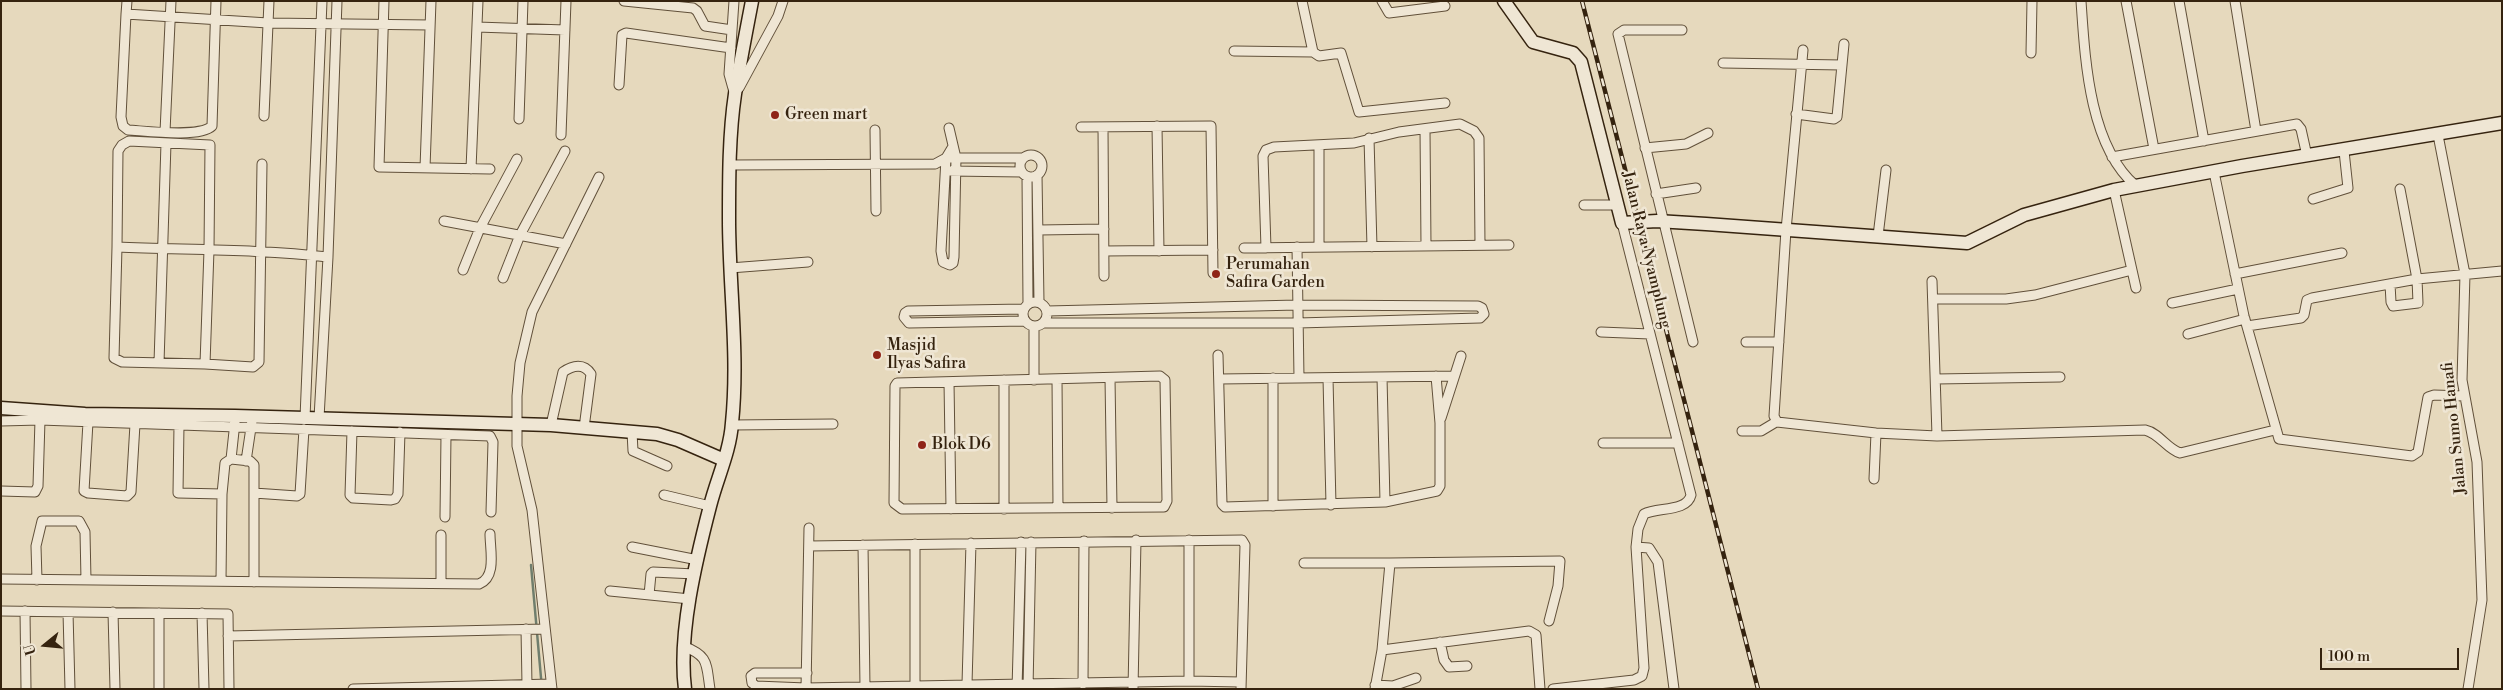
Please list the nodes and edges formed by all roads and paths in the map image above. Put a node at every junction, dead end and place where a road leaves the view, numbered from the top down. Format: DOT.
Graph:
graph roads {
  1 [pos="127,1"];
  2 [pos="171,1"];
  3 [pos="216,1"];
  4 [pos="269,1"];
  5 [pos="322,1"];
  6 [pos="337,1"];
  7 [pos="384,1"];
  8 [pos="431,1"];
  9 [pos="478,1"];
  10 [pos="523,1"];
  11 [pos="566,1"];
  12 [pos="624,1"];
  13 [pos="734,1"];
  14 [pos="752,1"];
  15 [pos="783,1"];
  16 [pos="1302,1"];
  17 [pos="1382,1"];
  18 [pos="1504,1"];
  19 [pos="2032,1"];
  20 [pos="2080,1"];
  21 [pos="2126,1"];
  22 [pos="2180,1"];
  23 [pos="2235,1"];
  24 [pos="1445,6"];
  25 [pos="126,14"];
  26 [pos="170,17"];
  27 [pos="216,20"];
  28 [pos="268,23"];
  29 [pos="320,24"];
  30 [pos="336,24"];
  31 [pos="384,24"];
  32 [pos="430,25"];
  33 [pos="477,27"];
  34 [pos="522,28"];
  35 [pos="565,30"];
  36 [pos="732,30"];
  37 [pos="1682,30"];
  38 [pos="1844,44"];
  39 [pos="731,48"];
  40 [pos="1803,50"];
  41 [pos="1234,51"];
  42 [pos="1313,52"];
  43 [pos="2031,53"];
  44 [pos="1723,63"];
  45 [pos="1802,65"];
  46 [pos="1842,65"];
  47 [pos="619,85"];
  48 [pos="735,94"];
  49 [pos="1445,103"];
  50 [pos="1796,114"];
  51 [pos="264,116"];
  52 [pos="519,119"];
  53 [pos="2502,123"];
  54 [pos="1157,126"];
  55 [pos="1081,127"];
  56 [pos="1103,127"];
  57 [pos="949,128"];
  58 [pos="1425,128"];
  59 [pos="875,130"];
  60 [pos="2256,131"];
  61 [pos="165,132"];
  62 [pos="1708,133"];
  63 [pos="561,134"];
  64 [pos="2438,135"];
  65 [pos="1369,138"];
  66 [pos="2204,140"];
  67 [pos="166,143"];
  68 [pos="1318,145"];
  69 [pos="952,148"];
  70 [pos="1645,148"];
  71 [pos="2154,150"];
  72 [pos="2344,150"];
  73 [pos="565,151"];
  74 [pos="2307,156"];
  75 [pos="2112,157"];
  76 [pos="946,158"];
  77 [pos="956,158"];
  78 [pos="1024,158"];
  79 [pos="517,159"];
  80 [pos="875,163"];
  81 [pos="262,164"];
  82 [pos="935,164"];
  83 [pos="731,165"];
  84 [pos="425,168"];
  85 [pos="471,169"];
  86 [pos="490,169"];
  87 [pos="1886,170"];
  88 [pos="950,171"];
  89 [pos="2214,172"];
  90 [pos="1024,174"];
  91 [pos="1037,174"];
  92 [pos="598,177"];
  93 [pos="2136,186"];
  94 [pos="1696,188"];
  95 [pos="2400,189"];
  96 [pos="2114,190"];
  97 [pos="1656,194"];
  98 [pos="2313,199"];
  99 [pos="1584,205"];
  100 [pos="1617,205"];
  101 [pos="876,211"];
  102 [pos="444,221"];
  103 [pos="1663,222"];
  104 [pos="1622,223"];
  105 [pos="480,228"];
  106 [pos="1104,229"];
  107 [pos="1039,230"];
  108 [pos="1786,230"];
  109 [pos="520,235"];
  110 [pos="1878,236"];
  111 [pos="566,244"];
  112 [pos="1480,245"];
  113 [pos="1510,245"];
  114 [pos="1372,246"];
  115 [pos="1426,246"];
  116 [pos="117,247"];
  117 [pos="1297,247"];
  118 [pos="1319,247"];
  119 [pos="1244,248"];
  120 [pos="1266,248"];
  121 [pos="163,249"];
  122 [pos="209,250"];
  123 [pos="1159,250"];
  124 [pos="1213,250"];
  125 [pos="1104,251"];
  126 [pos="260,252"];
  127 [pos="2342,253"];
  128 [pos="312,255"];
  129 [pos="328,257"];
  130 [pos="808,262"];
  131 [pos="730,268"];
  132 [pos="463,270"];
  133 [pos="2132,270"];
  134 [pos="2502,271"];
  135 [pos="1213,273"];
  136 [pos="2235,274"];
  137 [pos="2466,274"];
  138 [pos="1104,276"];
  139 [pos="503,278"];
  140 [pos="2417,279"];
  141 [pos="1932,281"];
  142 [pos="2390,284"];
  143 [pos="2136,288"];
  144 [pos="2238,289"];
  145 [pos="1932,299"];
  146 [pos="1039,302"];
  147 [pos="2172,303"];
  148 [pos="1297,305"];
  149 [pos="1026,306"];
  150 [pos="1047,311"];
  151 [pos="1024,321"];
  152 [pos="1298,323"];
  153 [pos="2246,323"];
  154 [pos="1039,325"];
  155 [pos="1601,332"];
  156 [pos="1650,334"];
  157 [pos="2188,334"];
  158 [pos="1693,342"];
  159 [pos="1746,342"];
  160 [pos="1779,342"];
  161 [pos="1218,355"];
  162 [pos="1461,356"];
  163 [pos="159,363"];
  164 [pos="204,364"];
  165 [pos="1436,376"];
  166 [pos="1454,376"];
  167 [pos="1382,377"];
  168 [pos="2060,377"];
  169 [pos="1110,378"];
  170 [pos="1272,378"];
  171 [pos="1299,378"];
  172 [pos="1328,378"];
  173 [pos="1057,379"];
  174 [pos="1219,379"];
  175 [pos="1936,379"];
  176 [pos="1004,380"];
  177 [pos="1034,380"];
  178 [pos="950,382"];
  179 [pos="2464,396"];
  180 [pos="1,408"];
  181 [pos="319,418"];
  182 [pos="40,420"];
  183 [pos="1,421"];
  184 [pos="235,421"];
  185 [pos="88,422"];
  186 [pos="252,422"];
  187 [pos="1776,422"];
  188 [pos="516,423"];
  189 [pos="1440,423"];
  190 [pos="135,424"];
  191 [pos="304,424"];
  192 [pos="833,424"];
  193 [pos="179,425"];
  194 [pos="551,425"];
  195 [pos="732,425"];
  196 [pos="584,428"];
  197 [pos="352,430"];
  198 [pos="2275,430"];
  199 [pos="1742,431"];
  200 [pos="400,432"];
  201 [pos="632,432"];
  202 [pos="1876,433"];
  203 [pos="446,435"];
  204 [pos="1937,436"];
  205 [pos="1603,443"];
  206 [pos="1678,444"];
  207 [pos="231,459"];
  208 [pos="246,460"];
  209 [pos="724,460"];
  210 [pos="667,466"];
  211 [pos="1874,479"];
  212 [pos="1,491"];
  213 [pos="254,493"];
  214 [pos="222,494"];
  215 [pos="664,495"];
  216 [pos="1385,502"];
  217 [pos="1331,505"];
  218 [pos="710,506"];
  219 [pos="1273,506"];
  220 [pos="1058,508"];
  221 [pos="1112,508"];
  222 [pos="951,509"];
  223 [pos="1004,509"];
  224 [pos="491,512"];
  225 [pos="445,517"];
  226 [pos="809,528"];
  227 [pos="490,534"];
  228 [pos="441,535"];
  229 [pos="1136,540"];
  230 [pos="1189,540"];
  231 [pos="1084,541"];
  232 [pos="1026,542"];
  233 [pos="971,543"];
  234 [pos="915,544"];
  235 [pos="863,545"];
  236 [pos="809,546"];
  237 [pos="1636,546"];
  238 [pos="632,547"];
  239 [pos="698,560"];
  240 [pos="1304,563"];
  241 [pos="1390,564"];
  242 [pos="696,574"];
  243 [pos="1,579"];
  244 [pos="37,580"];
  245 [pos="86,580"];
  246 [pos="221,581"];
  247 [pos="254,582"];
  248 [pos="441,583"];
  249 [pos="610,591"];
  250 [pos="649,595"];
  251 [pos="690,599"];
  252 [pos="1,611"];
  253 [pos="25,611"];
  254 [pos="68,612"];
  255 [pos="113,612"];
  256 [pos="159,613"];
  257 [pos="202,613"];
  258 [pos="1549,621"];
  259 [pos="529,629"];
  260 [pos="545,629"];
  261 [pos="228,636"];
  262 [pos="1440,642"];
  263 [pos="683,646"];
  264 [pos="1382,650"];
  265 [pos="1467,666"];
  266 [pos="807,673"];
  267 [pos="1416,678"];
  268 [pos="1189,681"];
  269 [pos="967,684"];
  270 [pos="1083,684"];
  271 [pos="532,685"];
  272 [pos="1241,685"];
  273 [pos="551,686"];
  274 [pos="915,686"];
  275 [pos="1017,686"];
  276 [pos="1028,686"];
  277 [pos="1133,686"];
  278 [pos="1392,686"];
  279 [pos="864,687"];
  280 [pos="1375,687"];
  281 [pos="806,688"];
  282 [pos="26,689"];
  283 [pos="70,689"];
  284 [pos="115,689"];
  285 [pos="159,689"];
  286 [pos="204,689"];
  287 [pos="229,689"];
  288 [pos="353,689"];
  289 [pos="685,689"];
  290 [pos="710,689"];
  291 [pos="1540,689"];
  292 [pos="1553,689"];
  293 [pos="1674,689"];
  294 [pos="2468,689"];
  1 -- 25 [label="street"];
  2 -- 26 [label="street"];
  3 -- 27 [label="street"];
  4 -- 28 [label="street"];
  5 -- 29 [label="street"];
  6 -- 30 [label="street"];
  7 -- 31 [label="street"];
  8 -- 32 [label="street"];
  9 -- 33 [label="street"];
  10 -- 34 [label="street"];
  11 -- 35 [label="street"];
  12 -- 36 [label="street"];
  13 -- 36 [label="street"];
  14 -- 48 [label="street"];
  15 -- 48 [label="street"];
  16 -- 42 [label="street"];
  17 -- 24 [label="street"];
  18 -- 100 [label="street, Jalan Raya Nyamplung"];
  19 -- 43 [label="street"];
  20 -- 75 [label="street"];
  21 -- 71 [label="street"];
  22 -- 66 [label="street"];
  23 -- 60 [label="street"];
  25 -- 26 [label="street"];
  25 -- 61 [label="street"];
  26 -- 27 [label="street"];
  26 -- 61 [label="street"];
  27 -- 28 [label="street"];
  27 -- 61 [label="street"];
  28 -- 29 [label="street"];
  28 -- 51 [label="street"];
  29 -- 30 [label="street"];
  29 -- 128 [label="street"];
  30 -- 31 [label="street"];
  30 -- 129 [label="street"];
  31 -- 32 [label="street"];
  31 -- 84 [label="street"];
  32 -- 84 [label="street"];
  33 -- 34 [label="street"];
  33 -- 85 [label="street"];
  34 -- 35 [label="street"];
  34 -- 52 [label="street"];
  35 -- 63 [label="street"];
  36 -- 39 [label="street"];
  37 -- 70 [label="street"];
  38 -- 46 [label="street"];
  39 -- 47 [label="street"];
  39 -- 48 [label="street"];
  40 -- 45 [label="street"];
  41 -- 42 [label="street"];
  42 -- 49 [label="street"];
  44 -- 45 [label="street"];
  45 -- 46 [label="street"];
  45 -- 50 [label="street"];
  46 -- 50 [label="street"];
  48 -- 83 [label="street"];
  50 -- 108 [label="street"];
  53 -- 64 [label="street"];
  54 -- 56 [label="street"];
  54 -- 123 [label="street"];
  54 -- 124 [label="street"];
  55 -- 56 [label="street"];
  56 -- 106 [label="street"];
  57 -- 69 [label="street"];
  58 -- 65 [label="street"];
  58 -- 112 [label="street"];
  58 -- 115 [label="street"];
  59 -- 80 [label="street"];
  60 -- 66 [label="street"];
  60 -- 74 [label="street"];
  62 -- 70 [label="street"];
  64 -- 72 [label="street"];
  64 -- 137 [label="street, Jalan Sumo Hanafi"];
  65 -- 68 [label="street"];
  65 -- 114 [label="street"];
  66 -- 71 [label="street"];
  67 -- 116 [label="street"];
  67 -- 121 [label="street"];
  67 -- 122 [label="street"];
  68 -- 118 [label="street"];
  68 -- 120 [label="street"];
  69 -- 76 [label="street"];
  69 -- 77 [label="street"];
  70 -- 97 [label="street"];
  71 -- 75 [label="street"];
  72 -- 74 [label="street"];
  72 -- 98 [label="street"];
  73 -- 109 [label="street"];
  74 -- 89 [label="street"];
  75 -- 93 [label="street"];
  76 -- 77 [label="street"];
  76 -- 82 [label="street"];
  76 -- 88 [label="street"];
  77 -- 78 [label="street"];
  77 -- 88 [label="street"];
  78 -- 90 [label="street"];
  78 -- 91 [label="street"];
  79 -- 105 [label="street"];
  80 -- 82 [label="street"];
  80 -- 83 [label="street"];
  80 -- 101 [label="street"];
  81 -- 126 [label="street"];
  82 -- 88 [label="street"];
  83 -- 131 [label="street"];
  84 -- 85 [label="street"];
  85 -- 86 [label="street"];
  87 -- 110 [label="street"];
  88 -- 88 [label="street"];
  88 -- 90 [label="street"];
  89 -- 93 [label="street"];
  89 -- 136 [label="street"];
  90 -- 91 [label="street"];
  90 -- 149 [label="street"];
  91 -- 107 [label="street"];
  92 -- 111 [label="street"];
  93 -- 96 [label="street"];
  94 -- 97 [label="street"];
  95 -- 140 [label="street"];
  96 -- 110 [label="street"];
  96 -- 133 [label="street"];
  97 -- 103 [label="street"];
  99 -- 100 [label="street"];
  100 -- 104 [label="street, Jalan Raya Nyamplung"];
  102 -- 105 [label="street"];
  103 -- 104 [label="street"];
  103 -- 108 [label="street"];
  103 -- 158 [label="street"];
  104 -- 156 [label="street, Jalan Raya Nyamplung"];
  105 -- 109 [label="street"];
  105 -- 132 [label="street"];
  106 -- 107 [label="street"];
  106 -- 125 [label="street"];
  107 -- 146 [label="street"];
  108 -- 110 [label="street"];
  108 -- 160 [label="street"];
  109 -- 111 [label="street"];
  109 -- 139 [label="street"];
  111 -- 188 [label="street"];
  112 -- 113 [label="street"];
  112 -- 115 [label="street"];
  114 -- 115 [label="street"];
  114 -- 118 [label="street"];
  116 -- 121 [label="street"];
  116 -- 163 [label="street"];
  117 -- 118 [label="street"];
  117 -- 120 [label="street"];
  117 -- 148 [label="street"];
  119 -- 120 [label="street"];
  121 -- 122 [label="street"];
  121 -- 163 [label="street"];
  122 -- 126 [label="street"];
  122 -- 164 [label="street"];
  123 -- 124 [label="street"];
  123 -- 125 [label="street"];
  124 -- 135 [label="street"];
  125 -- 138 [label="street"];
  126 -- 128 [label="street"];
  126 -- 164 [label="street"];
  127 -- 136 [label="street"];
  128 -- 129 [label="street"];
  128 -- 191 [label="street"];
  129 -- 181 [label="street"];
  130 -- 131 [label="street"];
  131 -- 195 [label="street"];
  133 -- 143 [label="street"];
  133 -- 145 [label="street"];
  134 -- 137 [label="street"];
  136 -- 144 [label="street"];
  137 -- 140 [label="street"];
  137 -- 179 [label="street, Jalan Sumo Hanafi"];
  140 -- 142 [label="street"];
  140 -- 142 [label="street"];
  141 -- 145 [label="street"];
  142 -- 153 [label="street"];
  144 -- 147 [label="street"];
  144 -- 153 [label="street"];
  145 -- 175 [label="street"];
  146 -- 149 [label="street"];
  146 -- 150 [label="street"];
  148 -- 150 [label="street"];
  148 -- 152 [label="street"];
  148 -- 152 [label="street"];
  149 -- 151 [label="street"];
  149 -- 151 [label="street"];
  150 -- 154 [label="street"];
  151 -- 154 [label="street"];
  152 -- 154 [label="street"];
  152 -- 171 [label="street"];
  153 -- 157 [label="street"];
  153 -- 198 [label="street"];
  154 -- 177 [label="street"];
  155 -- 156 [label="street"];
  156 -- 206 [label="street, Jalan Raya Nyamplung"];
  159 -- 160 [label="street"];
  160 -- 187 [label="street"];
  161 -- 174 [label="street"];
  162 -- 166 [label="street"];
  163 -- 164 [label="street"];
  165 -- 166 [label="street"];
  165 -- 167 [label="street"];
  165 -- 189 [label="street"];
  166 -- 189 [label="street"];
  167 -- 172 [label="street"];
  167 -- 216 [label="street"];
  168 -- 175 [label="street"];
  169 -- 173 [label="street"];
  169 -- 221 [label="street"];
  169 -- 221 [label="street"];
  170 -- 171 [label="street"];
  170 -- 174 [label="street"];
  170 -- 219 [label="street"];
  171 -- 172 [label="street"];
  172 -- 217 [label="street"];
  173 -- 177 [label="street"];
  173 -- 220 [label="street"];
  174 -- 219 [label="street"];
  175 -- 204 [label="street"];
  176 -- 177 [label="street"];
  176 -- 178 [label="street"];
  176 -- 223 [label="street"];
  178 -- 222 [label="street"];
  178 -- 222 [label="street"];
  179 -- 198 [label="street"];
  179 -- 294 [label="street, Jalan Sumo Hanafi"];
  180 -- 184 [label="street"];
  181 -- 188 [label="street"];
  181 -- 191 [label="street"];
  182 -- 183 [label="street"];
  182 -- 185 [label="street"];
  182 -- 212 [label="street"];
  184 -- 186 [label="street"];
  184 -- 193 [label="street"];
  184 -- 207 [label="street"];
  185 -- 190 [label="street"];
  185 -- 190 [label="street"];
  186 -- 191 [label="street"];
  186 -- 208 [label="street"];
  187 -- 199 [label="street"];
  187 -- 202 [label="street"];
  188 -- 194 [label="street"];
  188 -- 260 [label="street"];
  189 -- 216 [label="street"];
  190 -- 193 [label="street"];
  191 -- 197 [label="street"];
  191 -- 213 [label="street"];
  192 -- 195 [label="street"];
  193 -- 214 [label="street"];
  194 -- 196 [label="street"];
  194 -- 196 [label="street"];
  195 -- 209 [label="street"];
  196 -- 201 [label="street"];
  197 -- 200 [label="street"];
  197 -- 200 [label="street"];
  198 -- 204 [label="street"];
  200 -- 203 [label="street"];
  201 -- 209 [label="street"];
  201 -- 210 [label="street"];
  202 -- 204 [label="street"];
  202 -- 211 [label="street"];
  203 -- 224 [label="street"];
  203 -- 225 [label="street"];
  205 -- 206 [label="street"];
  206 -- 237 [label="street, Jalan Raya Nyamplung"];
  207 -- 208 [label="street"];
  207 -- 214 [label="street"];
  208 -- 213 [label="street"];
  209 -- 218 [label="street"];
  213 -- 247 [label="street"];
  214 -- 246 [label="street"];
  215 -- 218 [label="street"];
  216 -- 217 [label="street"];
  217 -- 219 [label="street"];
  218 -- 239 [label="street"];
  220 -- 221 [label="street"];
  220 -- 223 [label="street"];
  222 -- 223 [label="street"];
  226 -- 236 [label="street"];
  227 -- 248 [label="street"];
  228 -- 248 [label="street"];
  229 -- 230 [label="street"];
  229 -- 231 [label="street"];
  229 -- 277 [label="street"];
  230 -- 268 [label="street"];
  230 -- 272 [label="street"];
  231 -- 232 [label="street"];
  231 -- 270 [label="street"];
  232 -- 233 [label="street"];
  232 -- 275 [label="street"];
  232 -- 276 [label="street"];
  233 -- 234 [label="street"];
  233 -- 269 [label="street"];
  234 -- 235 [label="street"];
  234 -- 274 [label="street"];
  235 -- 236 [label="street"];
  235 -- 279 [label="street"];
  236 -- 266 [label="street"];
  237 -- 292 [label="street"];
  237 -- 293 [label="street"];
  238 -- 239 [label="street"];
  239 -- 242 [label="street"];
  240 -- 241 [label="street"];
  241 -- 258 [label="street"];
  241 -- 264 [label="street"];
  242 -- 250 [label="street"];
  242 -- 251 [label="street"];
  243 -- 244 [label="street"];
  244 -- 245 [label="street"];
  244 -- 245 [label="street"];
  245 -- 246 [label="street"];
  246 -- 247 [label="street"];
  247 -- 248 [label="street"];
  249 -- 250 [label="street"];
  250 -- 251 [label="street"];
  251 -- 263 [label="street"];
  252 -- 253 [label="street"];
  253 -- 254 [label="street"];
  253 -- 282 [label="street"];
  254 -- 255 [label="street"];
  254 -- 283 [label="street"];
  255 -- 256 [label="street"];
  255 -- 284 [label="street"];
  256 -- 257 [label="street"];
  256 -- 285 [label="street"];
  257 -- 261 [label="street"];
  257 -- 286 [label="street"];
  259 -- 260 [label="street"];
  259 -- 261 [label="street"];
  259 -- 271 [label="street"];
  260 -- 273 [label="street"];
  261 -- 287 [label="street"];
  262 -- 264 [label="street"];
  262 -- 265 [label="street"];
  262 -- 291 [label="street"];
  263 -- 289 [label="street"];
  263 -- 290 [label="street"];
  264 -- 280 [label="street"];
  266 -- 281 [label="street"];
  266 -- 281 [label="street"];
  267 -- 278 [label="street"];
  268 -- 272 [label="street"];
  268 -- 277 [label="street"];
  269 -- 274 [label="street"];
  269 -- 275 [label="street"];
  270 -- 276 [label="street"];
  270 -- 277 [label="street"];
  271 -- 273 [label="street"];
  271 -- 288 [label="street"];
  274 -- 279 [label="street"];
  275 -- 276 [label="street"];
  278 -- 280 [label="street"];
  279 -- 281 [label="street"];
}
